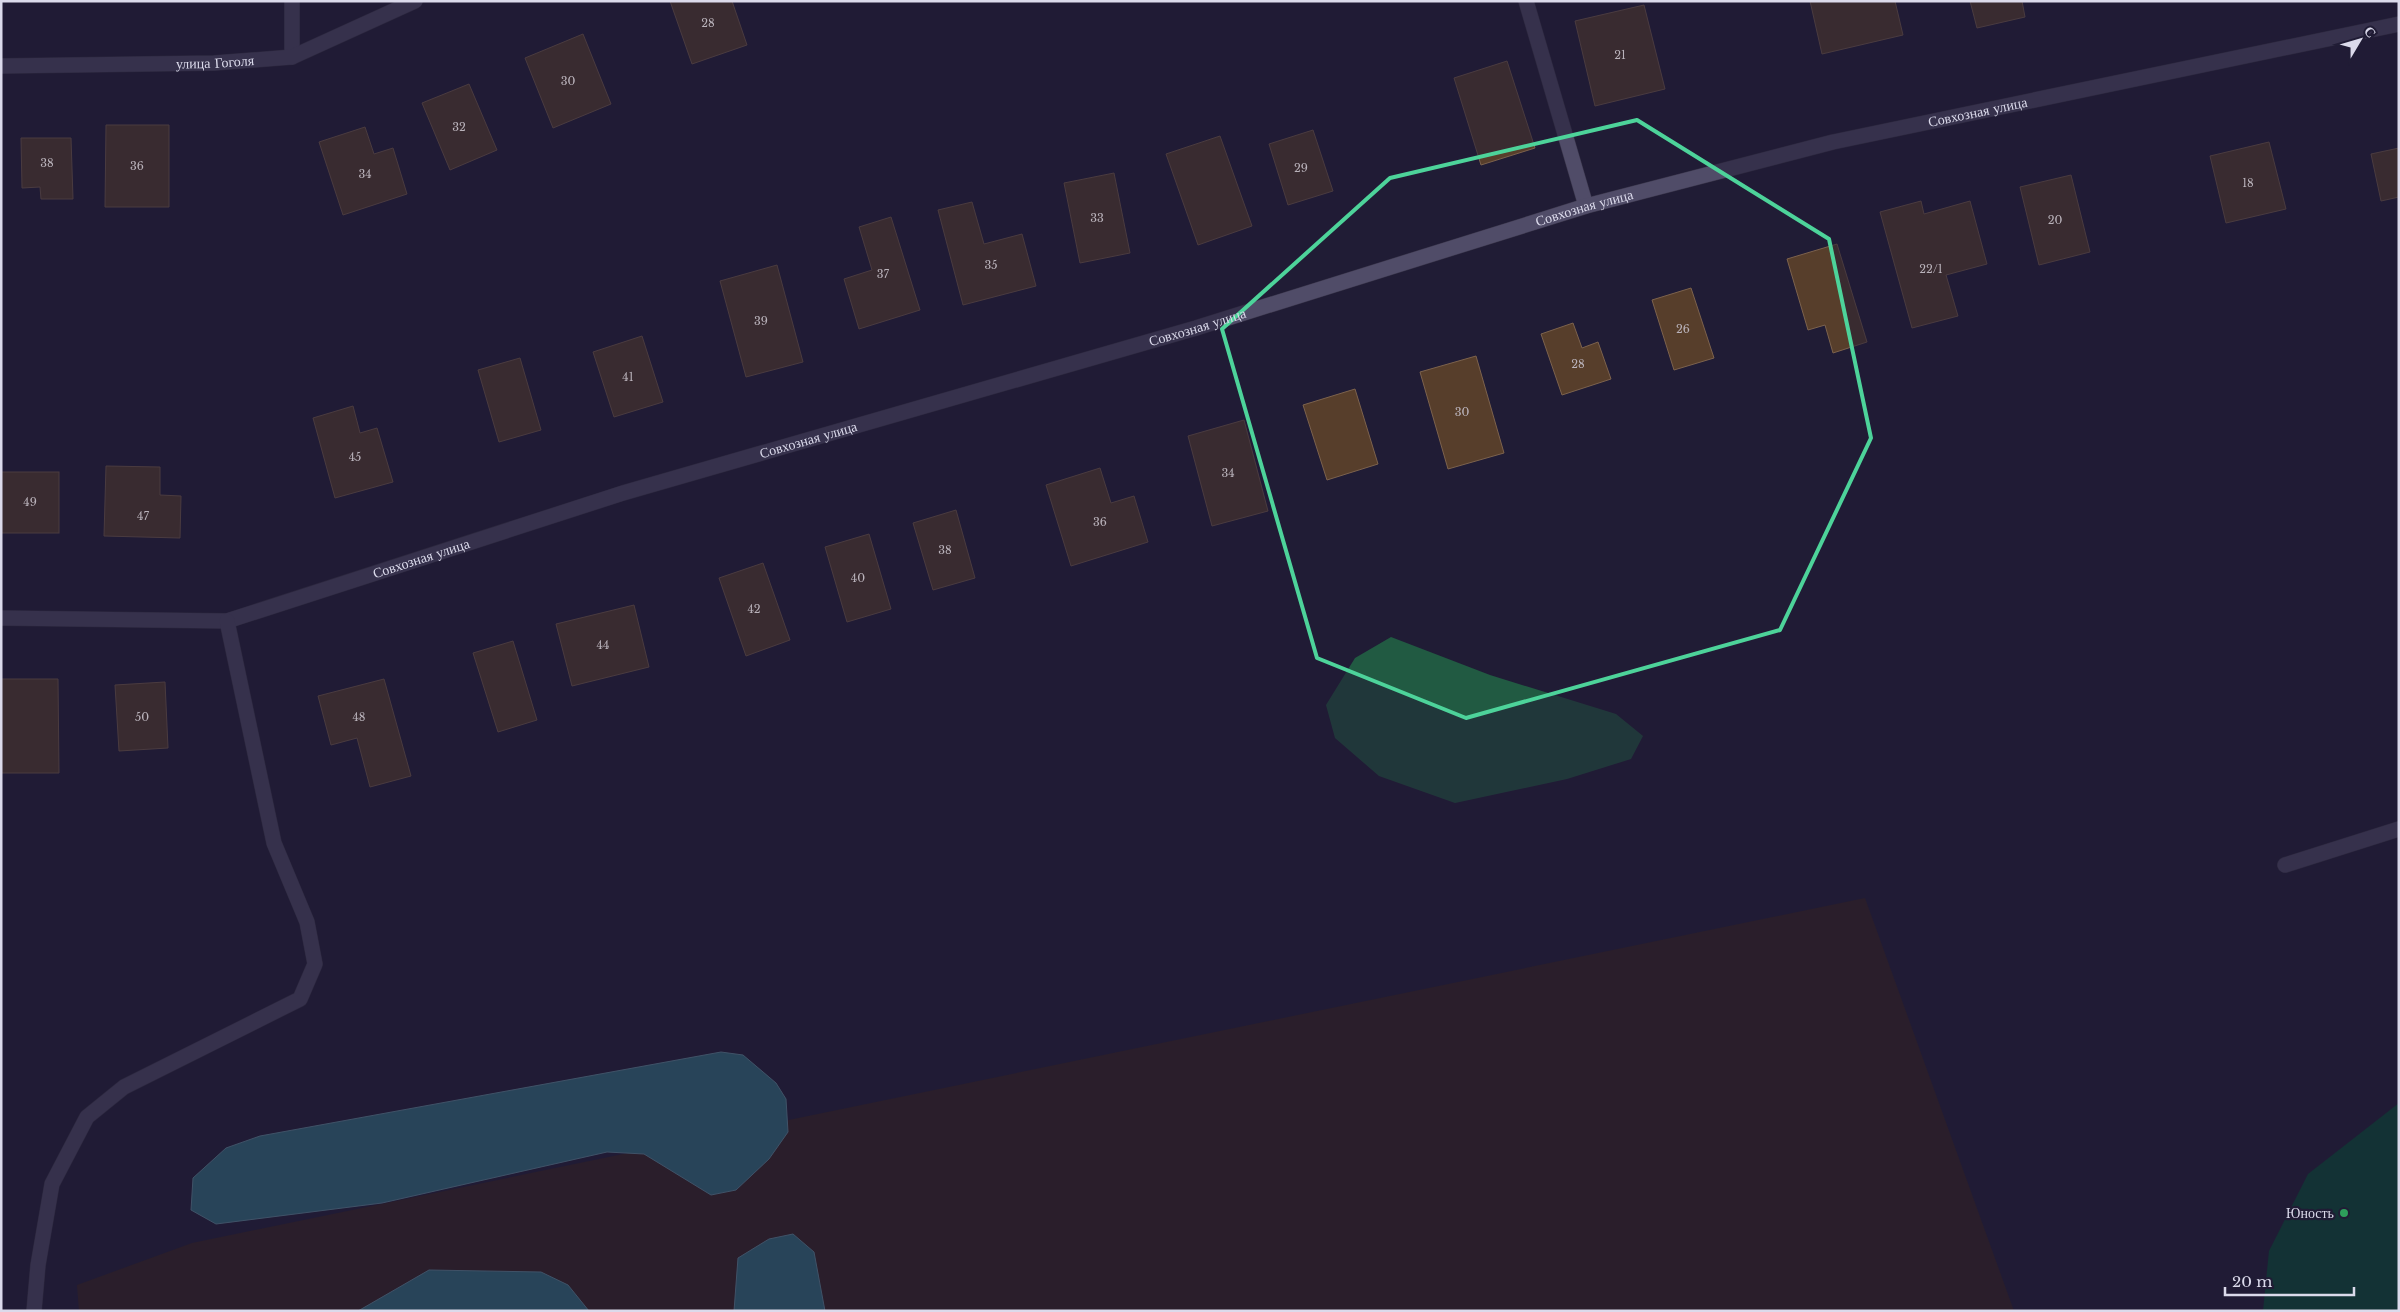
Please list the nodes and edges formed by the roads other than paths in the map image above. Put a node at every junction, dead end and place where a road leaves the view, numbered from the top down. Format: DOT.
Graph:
graph roads {
  1 [pos="292,1"];
  2 [pos="415,1"];
  3 [pos="1526,1"];
  4 [pos="2399,24"];
  5 [pos="292,57"];
  6 [pos="1,66"];
  7 [pos="1586,206"];
  8 [pos="1,618"];
  9 [pos="227,621"];
  10 [pos="2399,829"];
  11 [pos="2285,865"];
  12 [pos="34,1311"];
  1 -- 5 [label="street"];
  2 -- 5 [label="street, улица Гоголя"];
  3 -- 7 [label="street"];
  4 -- 7 [label="street, Совхозная улица"];
  5 -- 6 [label="street, улица Гоголя"];
  7 -- 9 [label="street, Совхозная улица"];
  8 -- 9 [label="street, Совхозная улица"];
  9 -- 12 [label="street"];
  10 -- 11 [label="street"];
}
